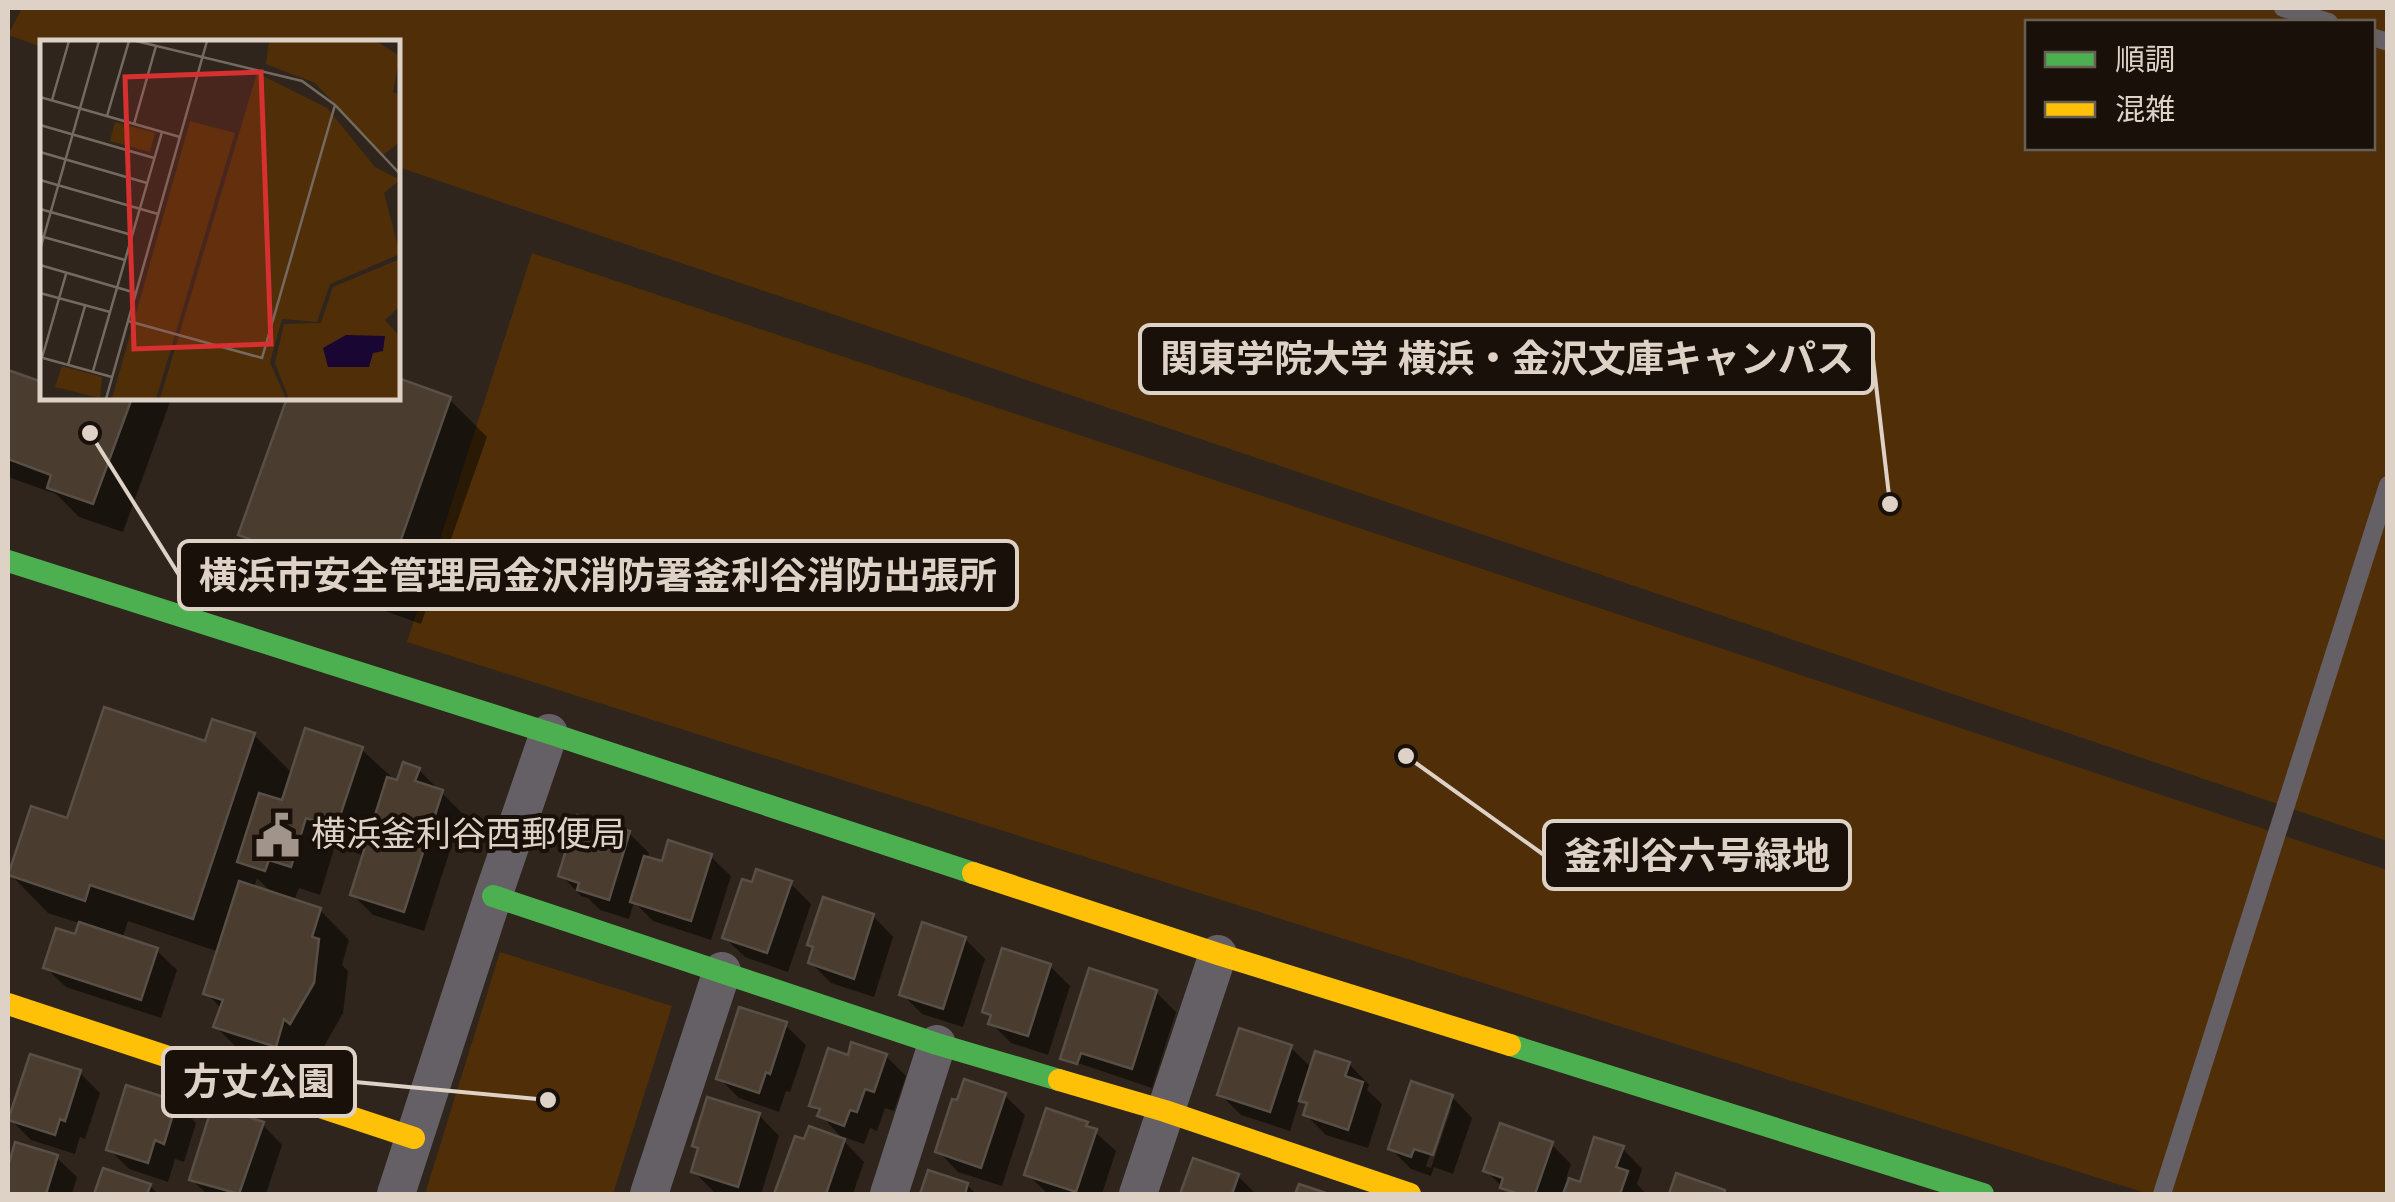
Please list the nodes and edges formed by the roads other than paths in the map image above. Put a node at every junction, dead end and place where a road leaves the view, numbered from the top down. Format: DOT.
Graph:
graph roads {
  1 [pos="2283,8"];
  2 [pos="2322,20"];
  3 [pos="2388,485"];
  4 [pos="8,560"];
  5 [pos="549,733"];
  6 [pos="493,896"];
  7 [pos="1218,954"];
  8 [pos="722,970"];
  9 [pos="8,1004"];
  10 [pos="937,1044"];
  11 [pos="1165,1110"];
  12 [pos="414,1138"];
  13 [pos="1902,1168"];
  14 [pos="1398,1193"];
  15 [pos="396,1194"];
  16 [pos="649,1194"];
  17 [pos="889,1194"];
  18 [pos="1138,1194"];
  19 [pos="1894,1194"];
  20 [pos="1984,1194"];
  21 [pos="2162,1194"];
  1 -- 2 [label="lane"];
  3 -- 21 [label="lane"];
  4 -- 5 [label="street"];
  5 -- 6 [label="street"];
  5 -- 7 [label="street"];
  6 -- 8 [label="street"];
  6 -- 12 [label="street"];
  7 -- 11 [label="street"];
  7 -- 13 [label="street"];
  8 -- 10 [label="street"];
  8 -- 16 [label="street"];
  9 -- 12 [label="street"];
  10 -- 11 [label="street"];
  10 -- 17 [label="street"];
  11 -- 14 [label="street"];
  11 -- 18 [label="street"];
  12 -- 15 [label="street"];
  13 -- 19 [label="street"];
  13 -- 20 [label="street"];
}
